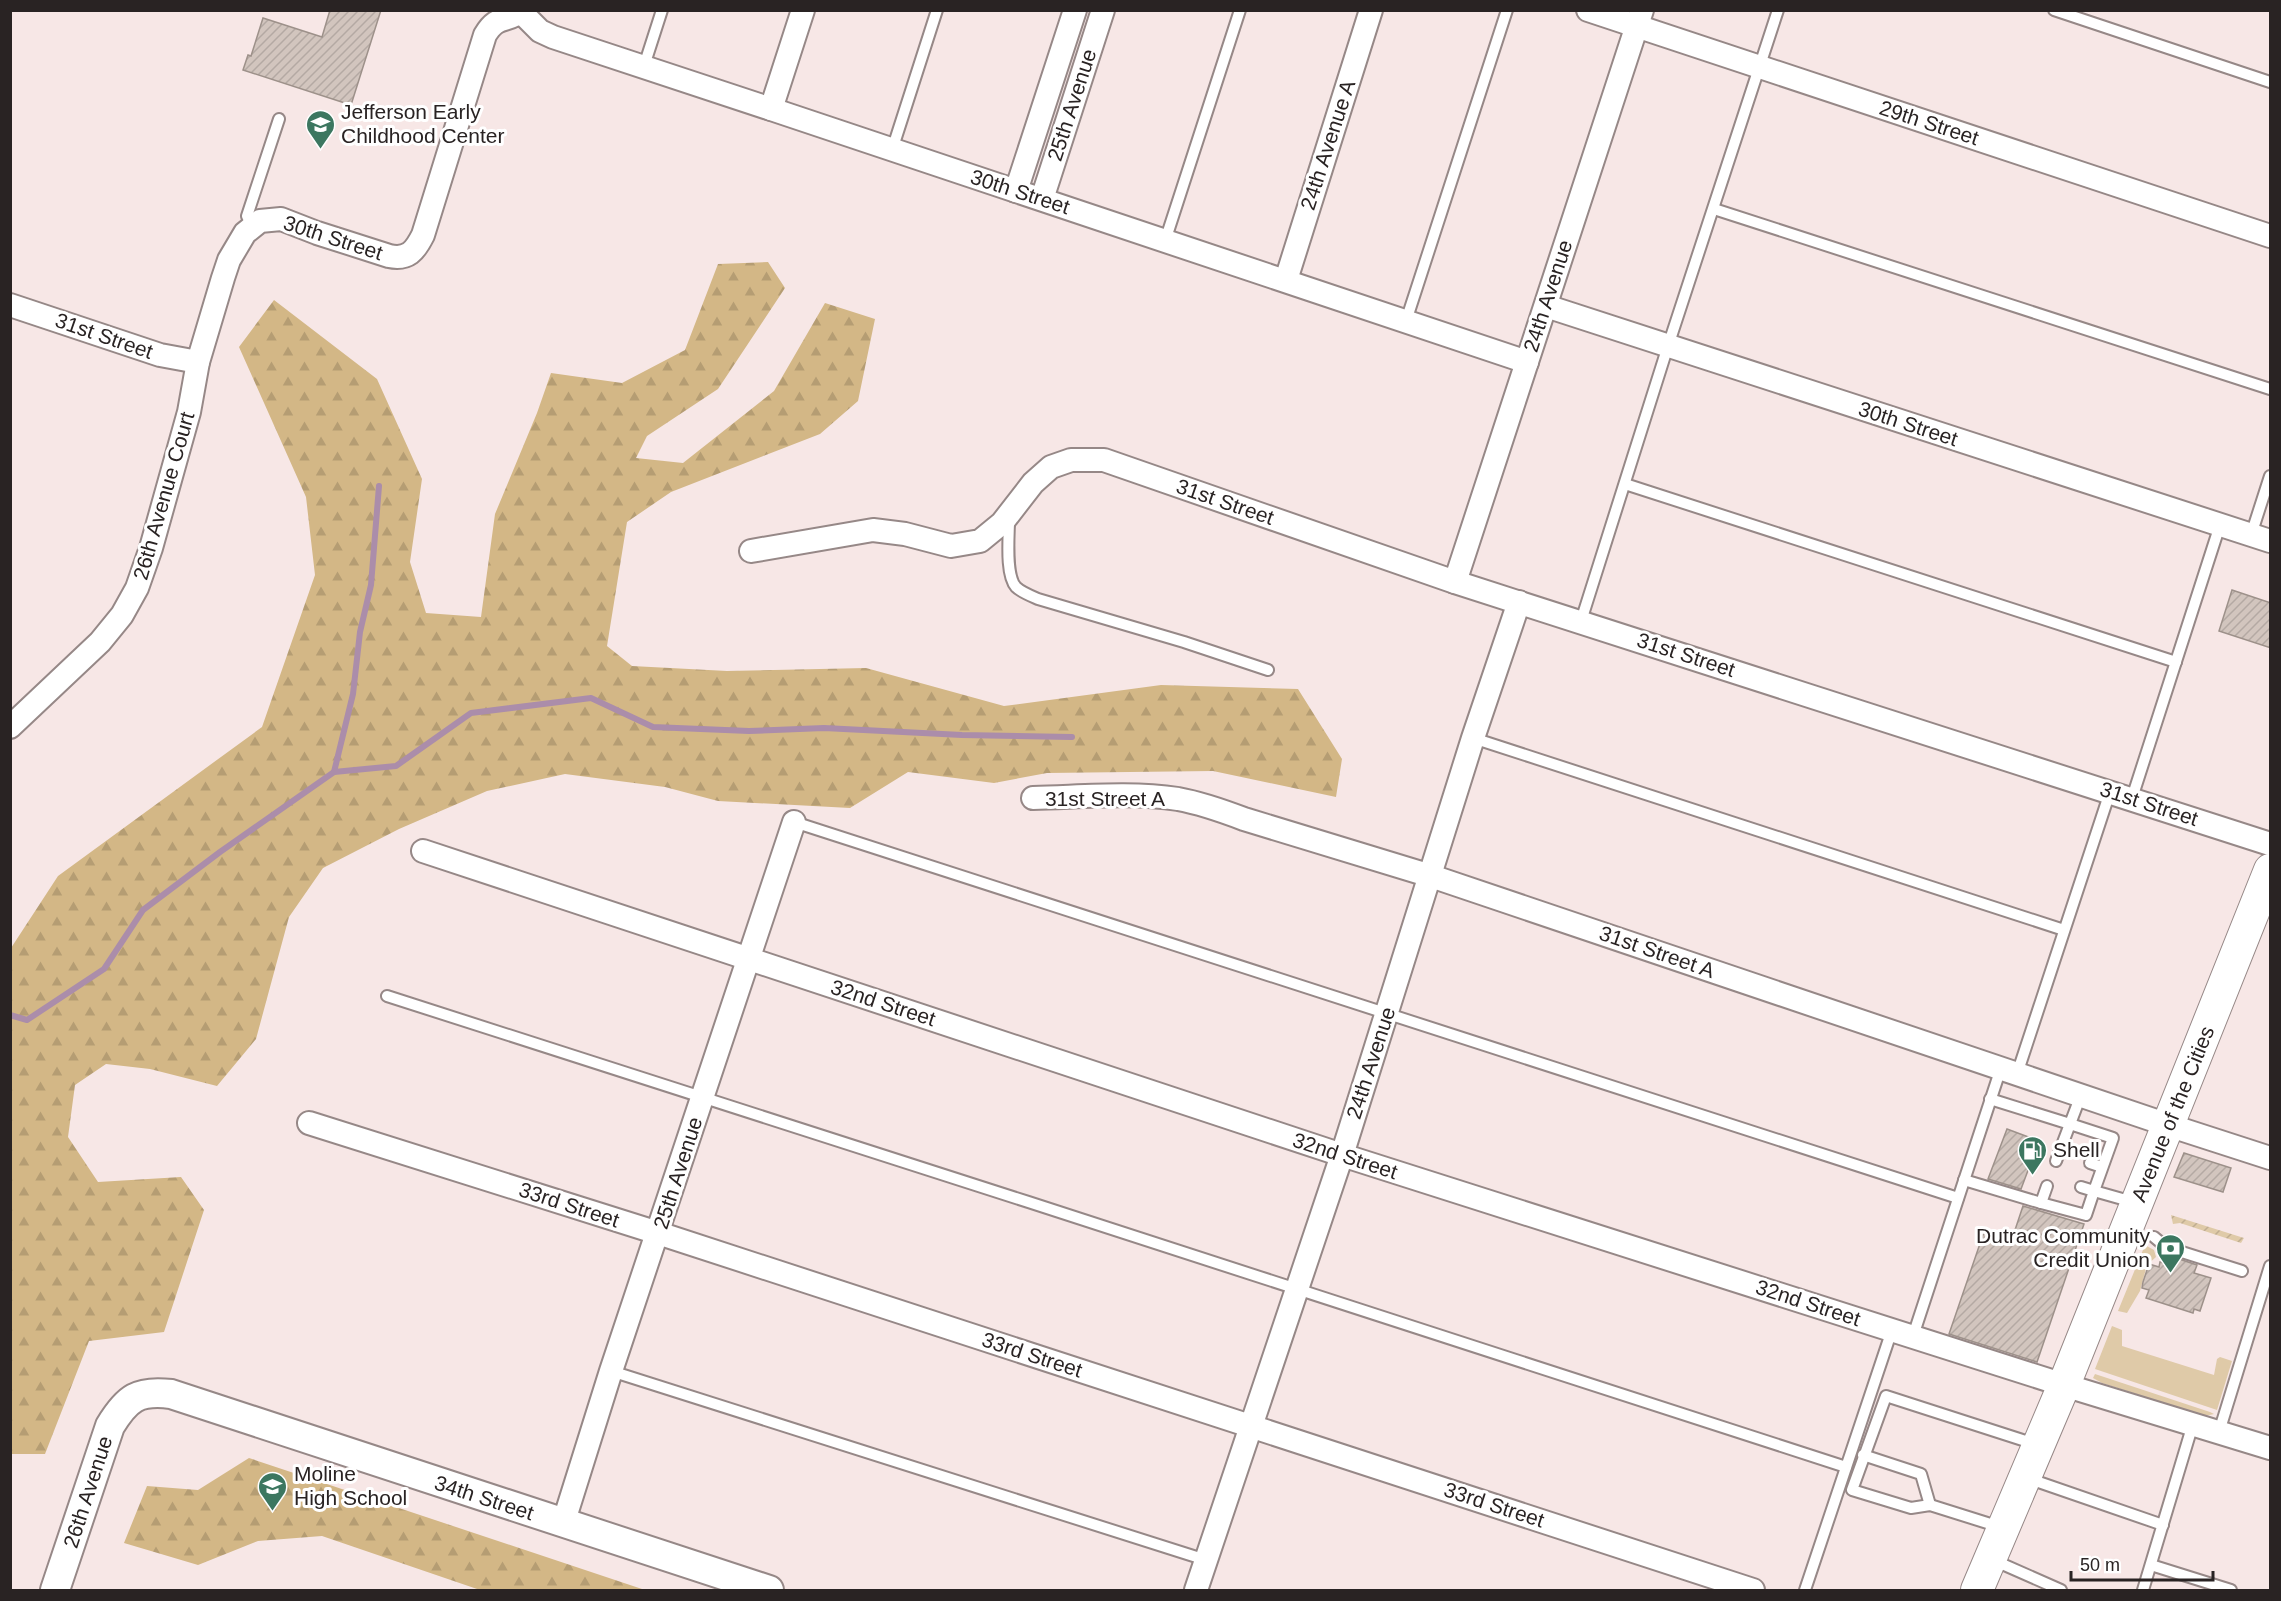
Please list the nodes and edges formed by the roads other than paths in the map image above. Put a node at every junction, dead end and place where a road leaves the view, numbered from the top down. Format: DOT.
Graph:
graph roads {
  1 [pos="662,10"];
  2 [pos="802,10"];
  3 [pos="937,10"];
  4 [pos="1076,10"];
  5 [pos="1103,10"];
  6 [pos="1240,10"];
  7 [pos="1371,10"];
  8 [pos="1507,10"];
  9 [pos="1588,10"];
  10 [pos="1778,10"];
  11 [pos="2054,10"];
  12 [pos="522,11"];
  13 [pos="1639,18"];
  14 [pos="644,66"];
  15 [pos="1759,68"];
  16 [pos="2271,82"];
  17 [pos="771,108"];
  18 [pos="279,119"];
  19 [pos="892,150"];
  20 [pos="1016,191"];
  21 [pos="1041,199"];
  22 [pos="1714,209"];
  23 [pos="252,227"];
  24 [pos="2271,236"];
  25 [pos="1166,241"];
  26 [pos="1286,280"];
  27 [pos="10,305"];
  28 [pos="1546,306"];
  29 [pos="1406,321"];
  30 [pos="1668,345"];
  31 [pos="198,362"];
  32 [pos="1527,362"];
  33 [pos="2271,389"];
  34 [pos="2271,476"];
  35 [pos="1625,484"];
  36 [pos="1009,513"];
  37 [pos="2220,525"];
  38 [pos="2261,538"];
  39 [pos="751,551"];
  40 [pos="1455,582"];
  41 [pos="1519,602"];
  42 [pos="1581,621"];
  43 [pos="2176,662"];
  44 [pos="1268,670"];
  45 [pos="10,727"];
  46 [pos="1473,738"];
  47 [pos="2110,791"];
  48 [pos="1034,798"];
  49 [pos="2132,798"];
  50 [pos="794,822"];
  51 [pos="2271,844"];
  52 [pos="423,851"];
  53 [pos="2271,870"];
  54 [pos="1431,876"];
  55 [pos="2064,930"];
  56 [pos="749,959"];
  57 [pos="387,996"];
  58 [pos="1386,1014"];
  59 [pos="2009,1071"];
  60 [pos="2081,1095"];
  61 [pos="703,1096"];
  62 [pos="1990,1100"];
  63 [pos="309,1123"];
  64 [pos="2070,1124"];
  65 [pos="2168,1125"];
  66 [pos="1342,1155"];
  67 [pos="2061,1156"];
  68 [pos="2271,1158"];
  69 [pos="2090,1163"];
  70 [pos="2102,1167"];
  71 [pos="1964,1180"];
  72 [pos="2047,1186"];
  73 [pos="2081,1186"];
  74 [pos="2094,1191"];
  75 [pos="1958,1198"];
  76 [pos="2041,1203"];
  77 [pos="2136,1203"];
  78 [pos="658,1233"];
  79 [pos="2154,1237"];
  80 [pos="2271,1266"];
  81 [pos="2242,1270"];
  82 [pos="1297,1290"];
  83 [pos="2265,1303"];
  84 [pos="1902,1333"];
  85 [pos="611,1371"];
  86 [pos="2064,1385"];
  87 [pos="131,1401"];
  88 [pos="2193,1424"];
  89 [pos="1251,1426"];
  90 [pos="2218,1432"];
  91 [pos="2038,1445"];
  92 [pos="2271,1448"];
  93 [pos="1863,1455"];
  94 [pos="1846,1467"];
  95 [pos="2025,1478"];
  96 [pos="1930,1505"];
  97 [pos="562,1524"];
  98 [pos="2163,1525"];
  99 [pos="2003,1528"];
  100 [pos="1990,1559"];
  101 [pos="1206,1560"];
  102 [pos="2151,1565"];
  103 [pos="55,1590"];
  104 [pos="769,1590"];
  105 [pos="1196,1590"];
  106 [pos="1753,1590"];
  107 [pos="1805,1590"];
  108 [pos="1977,1590"];
  109 [pos="2061,1590"];
  110 [pos="2143,1590"];
  111 [pos="2231,1590"];
  1 -- 14 [label="lane"];
  2 -- 17 [label="street"];
  3 -- 19 [label="lane"];
  4 -- 20 [label="street, 25th Avenue"];
  5 -- 21 [label="street, 25th Avenue"];
  6 -- 25 [label="lane"];
  7 -- 26 [label="street, 24th Avenue A"];
  8 -- 29 [label="lane"];
  9 -- 13 [label="street, 29th Street"];
  10 -- 15 [label="lane"];
  11 -- 16 [label="lane"];
  12 -- 14 [label="street, 30th Street"];
  12 -- 23 [label="street, 30th Street"];
  13 -- 15 [label="street, 29th Street"];
  13 -- 28 [label="street, 24th Avenue"];
  14 -- 17 [label="street, 30th Street"];
  15 -- 22 [label="lane"];
  15 -- 24 [label="street, 29th Street"];
  17 -- 19 [label="street, 30th Street"];
  18 -- 23 [label="lane"];
  19 -- 20 [label="street, 30th Street"];
  20 -- 21 [label="street, 30th Street"];
  21 -- 25 [label="street, 30th Street"];
  22 -- 30 [label="lane"];
  22 -- 33 [label="lane"];
  23 -- 31 [label="street, 26th Avenue Court"];
  25 -- 26 [label="street, 30th Street"];
  26 -- 29 [label="street, 30th Street"];
  27 -- 31 [label="street, 31st Street"];
  28 -- 30 [label="street, 30th Street"];
  28 -- 32 [label="street, 24th Avenue"];
  29 -- 32 [label="street, 30th Street"];
  30 -- 35 [label="lane"];
  30 -- 37 [label="street, 30th Street"];
  31 -- 45 [label="street, 26th Avenue Court"];
  32 -- 40 [label="street, 24th Avenue"];
  34 -- 38 [label="lane"];
  35 -- 42 [label="lane"];
  35 -- 43 [label="lane"];
  36 -- 39 [label="street, 31st Street"];
  36 -- 40 [label="street, 31st Street"];
  36 -- 44 [label="lane"];
  37 -- 38 [label="street, 30th Street"];
  37 -- 43 [label="lane"];
  40 -- 41 [label="street, 31st Street"];
  41 -- 42 [label="street, 31st Street"];
  41 -- 46 [label="street, 24th Avenue"];
  42 -- 47 [label="street, 31st Street"];
  43 -- 49 [label="lane"];
  46 -- 54 [label="street, 24th Avenue"];
  46 -- 55 [label="lane"];
  47 -- 49 [label="street, 31st Street"];
  47 -- 55 [label="lane"];
  48 -- 54 [label="street, 31st Street A"];
  49 -- 51 [label="street, 31st Street"];
  50 -- 56 [label="street, 25th Avenue"];
  50 -- 58 [label="lane"];
  52 -- 56 [label="street, 32nd Street"];
  53 -- 65 [label="main road, Avenue of the Cities"];
  54 -- 58 [label="street, 24th Avenue"];
  54 -- 59 [label="street, 31st Street A"];
  55 -- 59 [label="lane"];
  56 -- 61 [label="street, 25th Avenue"];
  56 -- 66 [label="street, 32nd Street"];
  57 -- 61 [label="lane"];
  58 -- 66 [label="street, 24th Avenue"];
  58 -- 75 [label="lane"];
  59 -- 60 [label="street, 31st Street A"];
  59 -- 62 [label="lane"];
  60 -- 64 [label="lane"];
  60 -- 65 [label="street, 31st Street A"];
  61 -- 78 [label="street, 25th Avenue"];
  61 -- 82 [label="lane"];
  62 -- 64 [label="lane"];
  62 -- 71 [label="lane"];
  63 -- 78 [label="street, 33rd Street"];
  64 -- 67 [label="lane"];
  64 -- 70 [label="lane"];
  65 -- 68 [label="street, 31st Street A"];
  65 -- 77 [label="main road, Avenue of the Cities"];
  66 -- 82 [label="street, 24th Avenue"];
  66 -- 84 [label="street, 32nd Street"];
  69 -- 70 [label="lane"];
  70 -- 74 [label="lane"];
  71 -- 75 [label="lane"];
  71 -- 76 [label="lane"];
  72 -- 76 [label="lane"];
  73 -- 74 [label="lane"];
  74 -- 76 [label="lane"];
  74 -- 77 [label="lane"];
  75 -- 84 [label="lane"];
  77 -- 86 [label="main road, Avenue of the Cities"];
  78 -- 85 [label="street, 25th Avenue"];
  78 -- 89 [label="street, 33rd Street"];
  79 -- 81 [label="lane"];
  80 -- 83 [label="lane"];
  82 -- 89 [label="street, 24th Avenue"];
  82 -- 94 [label="lane"];
  83 -- 90 [label="lane"];
  84 -- 86 [label="street, 32nd Street"];
  84 -- 94 [label="lane"];
  85 -- 97 [label="street, 25th Avenue"];
  85 -- 101 [label="lane"];
  86 -- 88 [label="street, 32nd Street"];
  86 -- 91 [label="main road, Avenue of the Cities"];
  87 -- 97 [label="street, 34th Street"];
  87 -- 103 [label="street, 26th Avenue"];
  88 -- 90 [label="street, 32nd Street"];
  88 -- 98 [label="lane"];
  89 -- 101 [label="street, 24th Avenue"];
  89 -- 106 [label="street, 33rd Street"];
  90 -- 92 [label="street, 32nd Street"];
  91 -- 93 [label="lane"];
  91 -- 95 [label="main road, Avenue of the Cities"];
  93 -- 96 [label="lane"];
  93 -- 96 [label="lane"];
  94 -- 107 [label="lane"];
  95 -- 98 [label="lane"];
  95 -- 99 [label="main road, Avenue of the Cities"];
  96 -- 99 [label="lane"];
  97 -- 104 [label="street, 34th Street"];
  98 -- 102 [label="lane"];
  99 -- 100 [label="main road, Avenue of the Cities"];
  100 -- 108 [label="main road, Avenue of the Cities"];
  100 -- 109 [label="lane"];
  101 -- 105 [label="street, 24th Avenue"];
  102 -- 110 [label="lane"];
  102 -- 111 [label="lane"];
}
